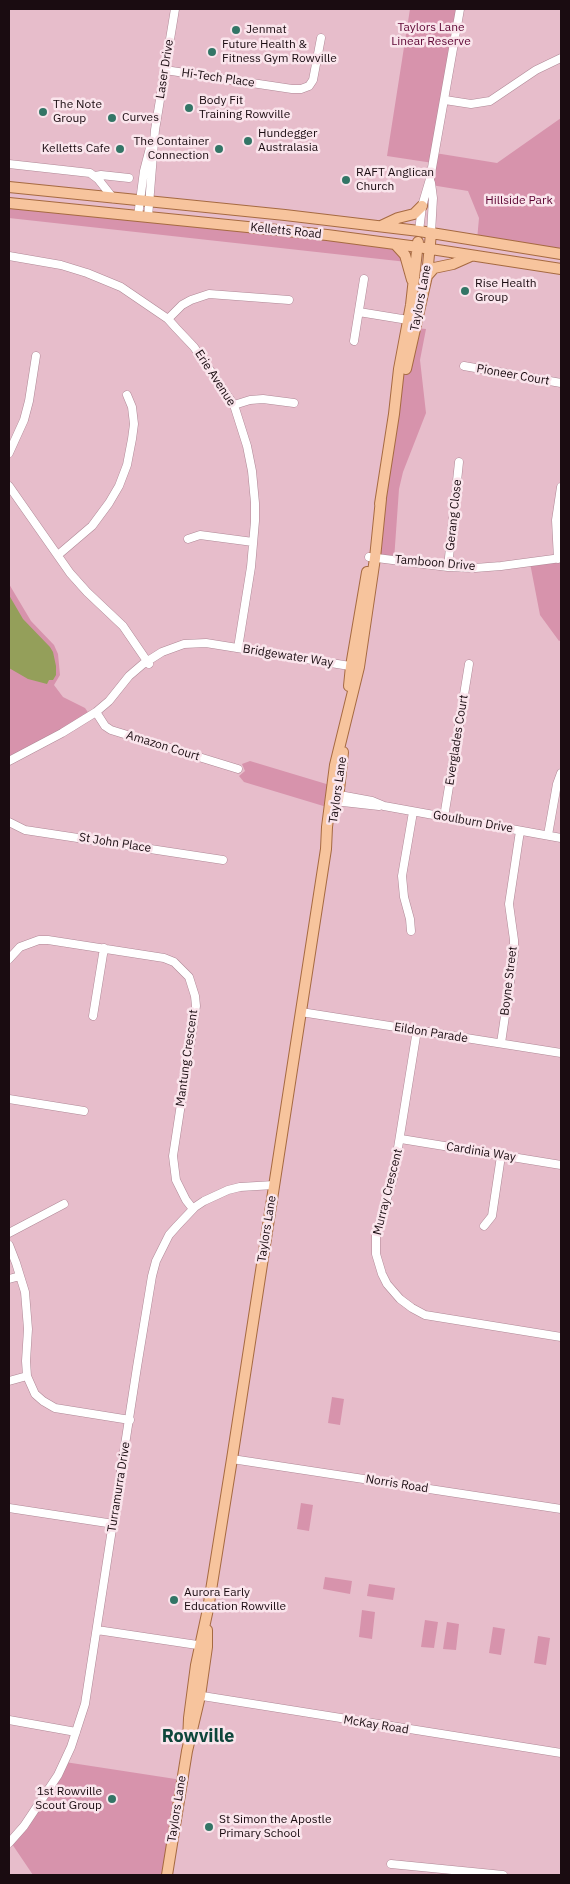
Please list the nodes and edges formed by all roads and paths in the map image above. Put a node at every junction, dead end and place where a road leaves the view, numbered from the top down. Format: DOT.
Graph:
graph roads {
  1 [pos="175,9"];
  2 [pos="460,9"];
  3 [pos="322,38"];
  4 [pos="561,58"];
  5 [pos="166,70"];
  6 [pos="445,100"];
  7 [pos="9,164"];
  8 [pos="95,176"];
  9 [pos="129,178"];
  10 [pos="430,179"];
  11 [pos="9,187"];
  12 [pos="113,198"];
  13 [pos="145,201"];
  14 [pos="9,203"];
  15 [pos="422,206"];
  16 [pos="143,216"];
  17 [pos="380,227"];
  18 [pos="419,231"];
  19 [pos="431,233"];
  20 [pos="395,244"];
  21 [pos="418,247"];
  22 [pos="430,249"];
  23 [pos="561,254"];
  24 [pos="472,255"];
  25 [pos="9,256"];
  26 [pos="561,269"];
  27 [pos="427,276"];
  28 [pos="364,279"];
  29 [pos="414,286"];
  30 [pos="289,300"];
  31 [pos="359,312"];
  32 [pos="168,319"];
  33 [pos="413,321"];
  34 [pos="354,341"];
  35 [pos="36,356"];
  36 [pos="464,366"];
  37 [pos="561,383"];
  38 [pos="127,395"];
  39 [pos="294,404"];
  40 [pos="234,405"];
  41 [pos="9,453"];
  42 [pos="459,462"];
  43 [pos="9,486"];
  44 [pos="561,487"];
  45 [pos="188,539"];
  46 [pos="253,542"];
  47 [pos="58,555"];
  48 [pos="372,557"];
  49 [pos="560,558"];
  50 [pos="448,567"];
  51 [pos="238,648"];
  52 [pos="148,663"];
  53 [pos="469,664"];
  54 [pos="355,667"];
  55 [pos="97,714"];
  56 [pos="9,759"];
  57 [pos="238,769"];
  58 [pos="561,773"];
  59 [pos="334,798"];
  60 [pos="413,812"];
  61 [pos="444,817"];
  62 [pos="9,822"];
  63 [pos="520,831"];
  64 [pos="548,835"];
  65 [pos="561,838"];
  66 [pos="224,860"];
  67 [pos="411,931"];
  68 [pos="104,948"];
  69 [pos="9,959"];
  70 [pos="301,1012"];
  71 [pos="93,1016"];
  72 [pos="417,1030"];
  73 [pos="501,1043"];
  74 [pos="561,1053"];
  75 [pos="9,1099"];
  76 [pos="84,1111"];
  77 [pos="400,1139"];
  78 [pos="501,1156"];
  79 [pos="561,1165"];
  80 [pos="274,1185"];
  81 [pos="64,1204"];
  82 [pos="193,1209"];
  83 [pos="484,1226"];
  84 [pos="9,1233"];
  85 [pos="9,1245"];
  86 [pos="20,1276"];
  87 [pos="9,1279"];
  88 [pos="561,1337"];
  89 [pos="27,1376"];
  90 [pos="9,1381"];
  91 [pos="130,1420"];
  92 [pos="232,1459"];
  93 [pos="9,1508"];
  94 [pos="561,1509"];
  95 [pos="114,1524"];
  96 [pos="97,1630"];
  97 [pos="203,1646"];
  98 [pos="196,1695"];
  99 [pos="9,1720"];
  100 [pos="76,1732"];
  101 [pos="561,1753"];
  102 [pos="9,1843"];
  103 [pos="390,1864"];
  104 [pos="167,1875"];
  105 [pos="502,1875"];
  1 -- 5 [label="street, Laser Drive"];
  2 -- 6 [label="street, Taylors Lane"];
  3 -- 5 [label="street, Hi-Tech Place"];
  4 -- 6 [label="street"];
  5 -- 13 [label="street, Laser Drive"];
  6 -- 10 [label="street, Taylors Lane"];
  7 -- 8 [label="street"];
  8 -- 9 [label="street"];
  8 -- 12 [label="street"];
  10 -- 15 [label="street, Taylors Lane"];
  10 -- 19 [label="street, Taylors Lane"];
  11 -- 12 [label="main road, Kelletts Road"];
  12 -- 13 [label="main road, Kelletts Road"];
  13 -- 16 [label="street, Laser Drive"];
  13 -- 17 [label="main road, Kelletts Road"];
  14 -- 16 [label="main road, Kelletts Road"];
  15 -- 17 [label="main road"];
  15 -- 18 [label="street, Taylors Lane"];
  16 -- 20 [label="main road, Kelletts Road"];
  17 -- 18 [label="main road, Kelletts Road"];
  18 -- 19 [label="main road, Kelletts Road"];
  18 -- 21 [label="main road, Taylors Lane"];
  19 -- 22 [label="main road, Taylors Lane"];
  19 -- 23 [label="main road, Kelletts Road"];
  20 -- 21 [label="main road, Kelletts Road"];
  20 -- 29 [label="main road"];
  21 -- 22 [label="main road, Kelletts Road"];
  21 -- 29 [label="main road, Taylors Lane"];
  22 -- 24 [label="main road, Kelletts Road"];
  22 -- 27 [label="main road, Taylors Lane"];
  24 -- 26 [label="main road, Kelletts Road"];
  24 -- 27 [label="main road"];
  25 -- 32 [label="street, Erie Avenue"];
  27 -- 33 [label="main road, Taylors Lane"];
  28 -- 31 [label="street"];
  29 -- 33 [label="main road, Taylors Lane"];
  30 -- 32 [label="street"];
  31 -- 33 [label="street"];
  31 -- 34 [label="street"];
  32 -- 40 [label="street, Erie Avenue"];
  33 -- 48 [label="main road, Taylors Lane"];
  35 -- 41 [label="street"];
  36 -- 37 [label="street, Pioneer Court"];
  38 -- 47 [label="street"];
  39 -- 40 [label="street"];
  40 -- 46 [label="street, Erie Avenue"];
  42 -- 50 [label="street, Gerang Close"];
  43 -- 47 [label="street"];
  44 -- 49 [label="street"];
  45 -- 46 [label="street"];
  46 -- 51 [label="street, Erie Avenue"];
  47 -- 52 [label="street"];
  48 -- 50 [label="street, Tamboon Drive"];
  48 -- 54 [label="main road, Taylors Lane"];
  49 -- 50 [label="street, Tamboon Drive"];
  51 -- 52 [label="street, Bridgewater Way"];
  51 -- 54 [label="street, Bridgewater Way"];
  52 -- 55 [label="street, Bridgewater Way"];
  53 -- 61 [label="street, Everglades Court"];
  54 -- 59 [label="main road, Taylors Lane"];
  55 -- 56 [label="street, Bridgewater Way"];
  55 -- 57 [label="street, Amazon Court"];
  58 -- 64 [label="street"];
  59 -- 60 [label="street, Goulburn Drive"];
  59 -- 70 [label="main road, Taylors Lane"];
  60 -- 61 [label="street, Goulburn Drive"];
  60 -- 67 [label="street"];
  61 -- 63 [label="street, Goulburn Drive"];
  62 -- 66 [label="street, St John Place"];
  63 -- 64 [label="street, Goulburn Drive"];
  63 -- 73 [label="street, Boyne Street"];
  64 -- 65 [label="street, Goulburn Drive"];
  68 -- 69 [label="street, Mantung Crescent"];
  68 -- 71 [label="street"];
  68 -- 82 [label="street, Mantung Crescent"];
  70 -- 72 [label="street, Eildon Parade"];
  70 -- 80 [label="main road, Taylors Lane"];
  72 -- 73 [label="street, Eildon Parade"];
  72 -- 77 [label="street, Murray Crescent"];
  73 -- 74 [label="street, Eildon Parade"];
  75 -- 76 [label="street"];
  77 -- 78 [label="street, Cardinia Way"];
  77 -- 88 [label="street, Murray Crescent"];
  78 -- 79 [label="street, Cardinia Way"];
  78 -- 83 [label="street"];
  80 -- 82 [label="street, Turramurra Drive"];
  80 -- 92 [label="main road, Taylors Lane"];
  81 -- 84 [label="street"];
  82 -- 91 [label="street, Turramurra Drive"];
  85 -- 86 [label="street"];
  86 -- 87 [label="street"];
  86 -- 89 [label="street"];
  89 -- 90 [label="street"];
  89 -- 91 [label="street"];
  91 -- 95 [label="street, Turramurra Drive"];
  92 -- 94 [label="street, Norris Road"];
  92 -- 97 [label="main road, Taylors Lane"];
  93 -- 95 [label="street"];
  95 -- 96 [label="street, Turramurra Drive"];
  96 -- 97 [label="street"];
  96 -- 100 [label="street, Turramurra Drive"];
  97 -- 98 [label="main road, Taylors Lane"];
  98 -- 101 [label="street, McKay Road"];
  98 -- 104 [label="main road, Taylors Lane"];
  99 -- 100 [label="street"];
  100 -- 102 [label="street, Turramurra Drive"];
  103 -- 105 [label="street"];
}
